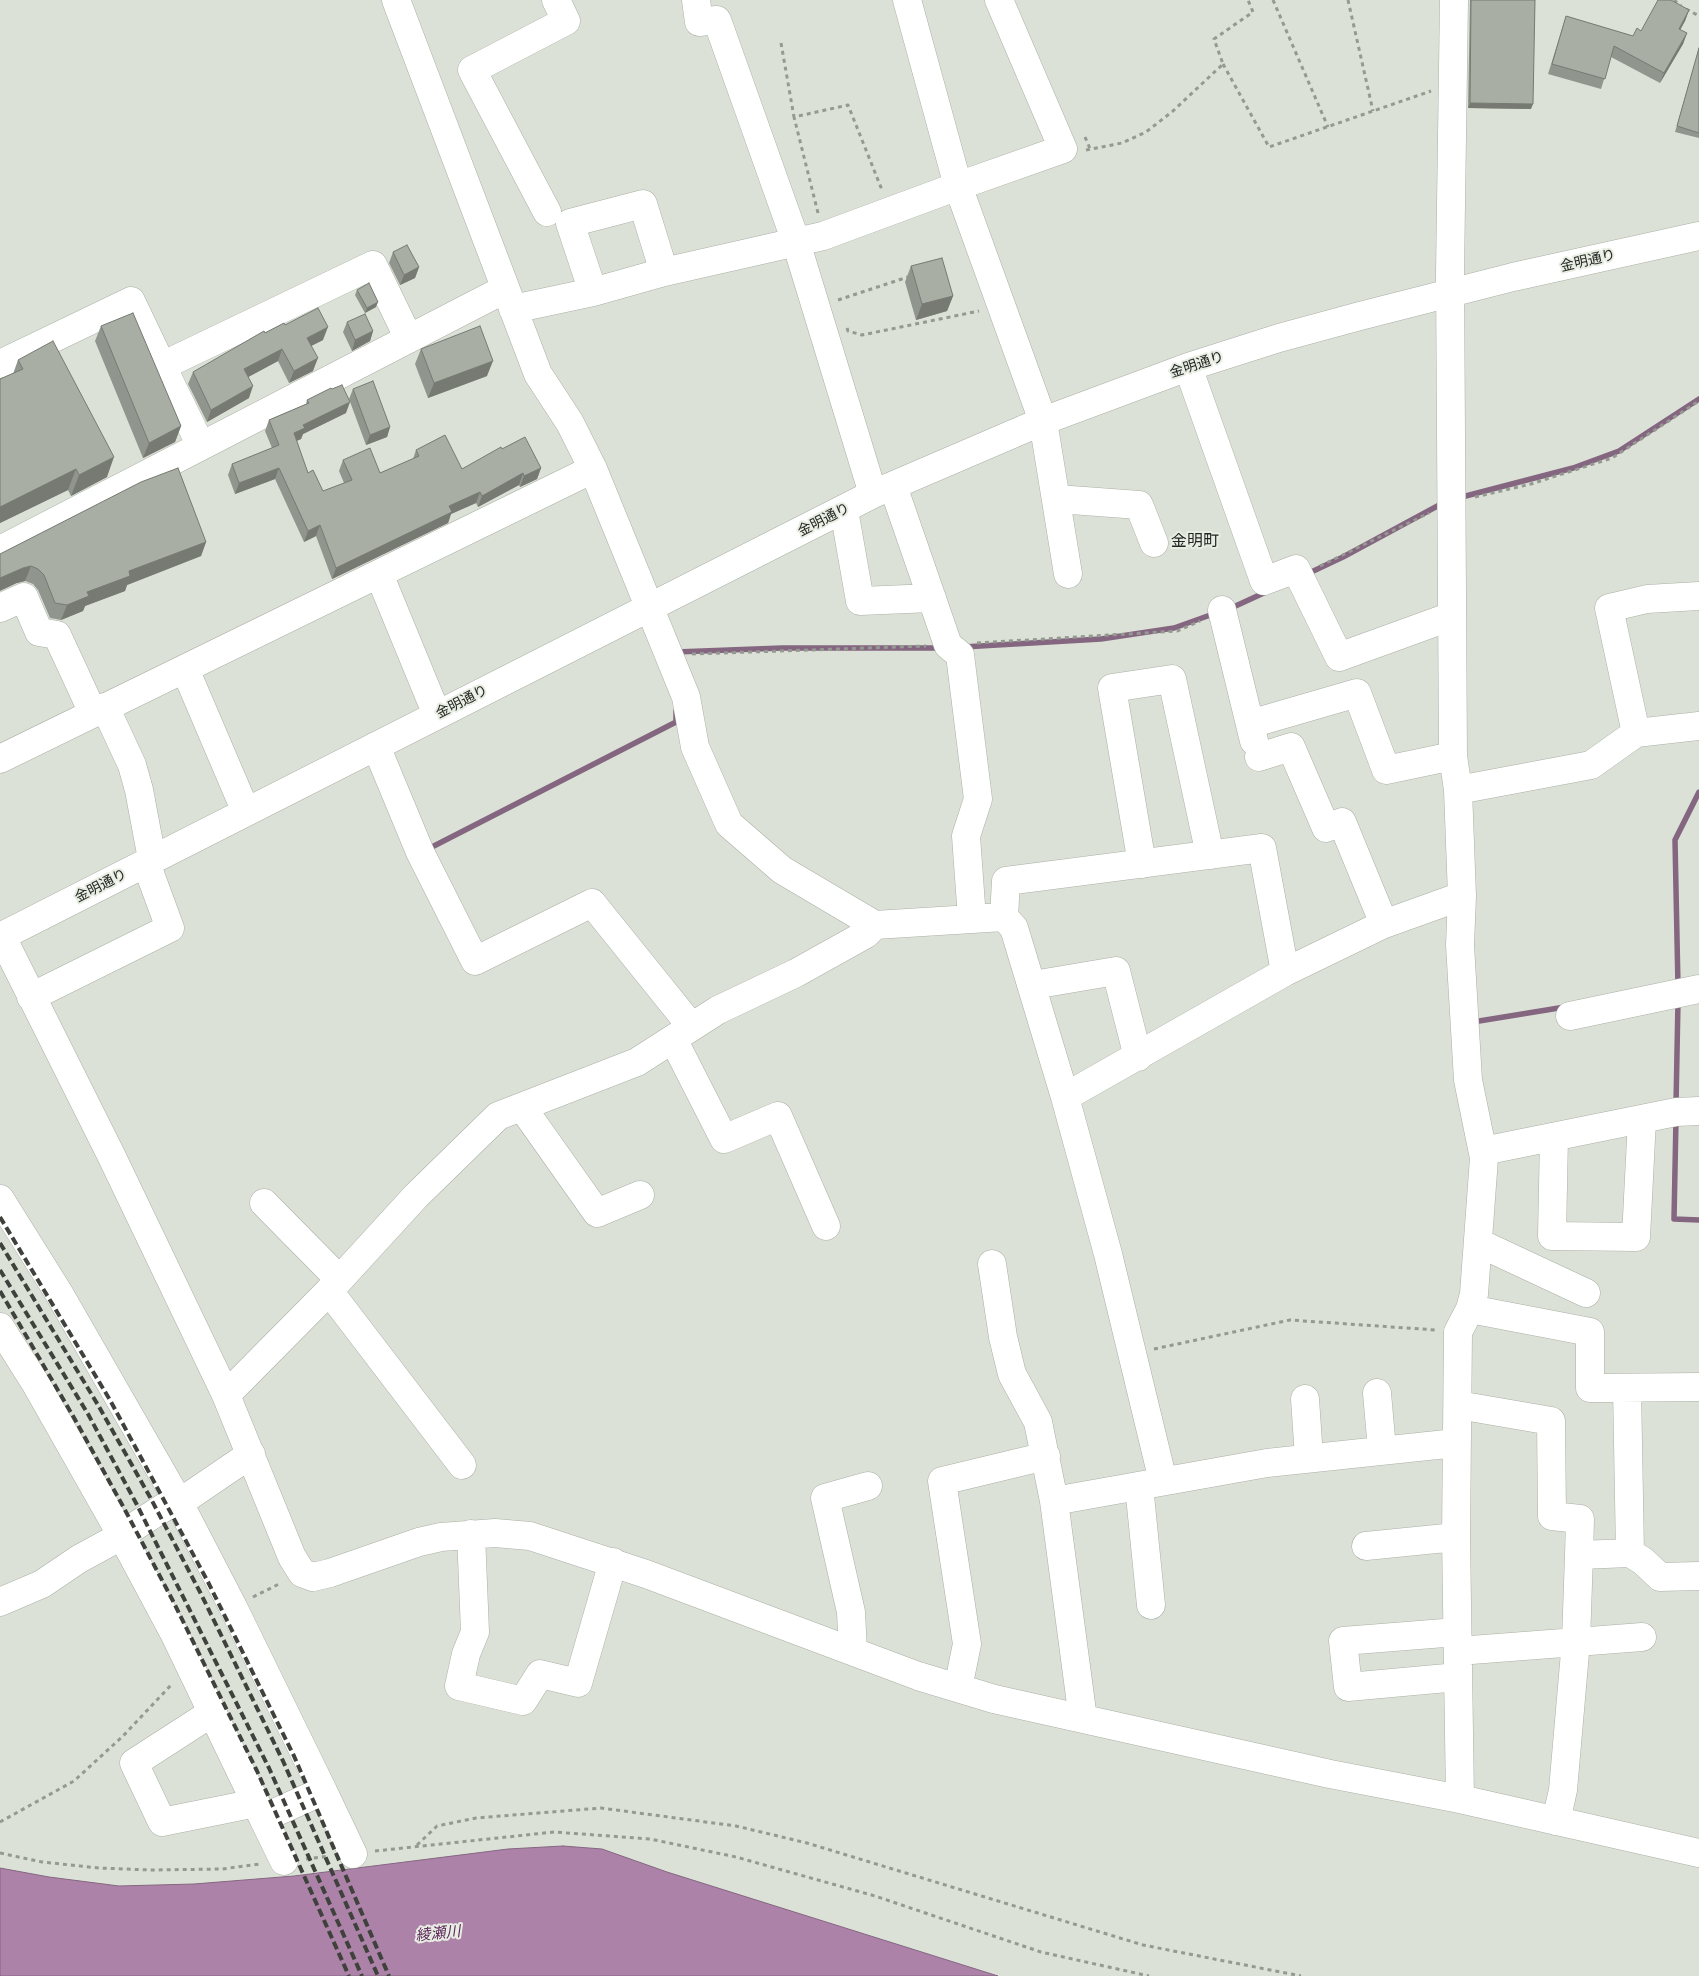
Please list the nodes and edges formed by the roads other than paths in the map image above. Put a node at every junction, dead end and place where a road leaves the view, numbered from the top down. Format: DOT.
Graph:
graph roads {
  1 [pos="396,0"];
  2 [pos="556,0"];
  3 [pos="696,0"];
  4 [pos="907,0"];
  5 [pos="999,0"];
  6 [pos="1454,0"];
  7 [pos="958,186"];
  8 [pos="548,212"];
  9 [pos="1699,236"];
  10 [pos="796,242"];
  11 [pos="664,272"];
  12 [pos="593,292"];
  13 [pos="1452,293"];
  14 [pos="509,299"];
  15 [pos="409,339"];
  16 [pos="0,364"];
  17 [pos="162,366"];
  18 [pos="1188,367"];
  19 [pos="1043,421"];
  20 [pos="201,446"];
  21 [pos="593,469"];
  22 [pos="883,490"];
  23 [pos="1057,499"];
  24 [pos="844,510"];
  25 [pos="1154,543"];
  26 [pos="0,550"];
  27 [pos="379,574"];
  28 [pos="1068,574"];
  29 [pos="1699,596"];
  30 [pos="932,598"];
  31 [pos="0,608"];
  32 [pos="650,608"];
  33 [pos="1222,610"];
  34 [pos="1452,616"];
  35 [pos="185,669"];
  36 [pos="99,710"];
  37 [pos="437,715"];
  38 [pos="1250,724"];
  39 [pos="1699,726"];
  40 [pos="1636,733"];
  41 [pos="376,746"];
  42 [pos="1453,756"];
  43 [pos="0,759"];
  44 [pos="1458,790"];
  45 [pos="246,812"];
  46 [pos="1210,855"];
  47 [pos="149,861"];
  48 [pos="1142,864"];
  49 [pos="1462,896"];
  50 [pos="1004,918"];
  51 [pos="972,919"];
  52 [pos="875,924"];
  53 [pos="1384,924"];
  54 [pos="2,933"];
  55 [pos="1285,972"];
  56 [pos="1033,985"];
  57 [pos="1699,990"];
  58 [pos="31,997"];
  59 [pos="1570,1016"];
  60 [pos="682,1032"];
  61 [pos="1138,1057"];
  62 [pos="1065,1098"];
  63 [pos="522,1107"];
  64 [pos="1699,1111"];
  65 [pos="1642,1119"];
  66 [pos="1554,1137"];
  67 [pos="1483,1151"];
  68 [pos="640,1195"];
  69 [pos="0,1198"];
  70 [pos="264,1203"];
  71 [pos="826,1226"];
  72 [pos="1479,1243"];
  73 [pos="992,1264"];
  74 [pos="334,1285"];
  75 [pos="1586,1293"];
  76 [pos="1464,1320"];
  77 [pos="0,1326"];
  78 [pos="1699,1387"];
  79 [pos="1627,1388"];
  80 [pos="1377,1392"];
  81 [pos="226,1395"];
  82 [pos="1305,1399"];
  83 [pos="1458,1405"];
  84 [pos="1456,1443"];
  85 [pos="1382,1450"];
  86 [pos="251,1454"];
  87 [pos="1046,1456"];
  88 [pos="1309,1458"];
  89 [pos="462,1465"];
  90 [pos="1151,1484"];
  91 [pos="868,1486"];
  92 [pos="178,1501"];
  93 [pos="1054,1502"];
  94 [pos="121,1534"];
  95 [pos="471,1534"];
  96 [pos="1456,1537"];
  97 [pos="1366,1546"];
  98 [pos="1630,1553"];
  99 [pos="1580,1555"];
  100 [pos="613,1562"];
  101 [pos="1699,1576"];
  102 [pos="0,1602"];
  103 [pos="1150,1605"];
  104 [pos="1642,1637"];
  105 [pos="1576,1641"];
  106 [pos="853,1651"];
  107 [pos="1458,1653"];
  108 [pos="958,1688"];
  109 [pos="213,1712"];
  110 [pos="1082,1720"];
  111 [pos="323,1791"];
  112 [pos="1460,1799"];
  113 [pos="260,1810"];
  114 [pos="1556,1821"];
  115 [pos="1699,1853"];
  116 [pos="353,1854"];
  117 [pos="284,1861"];
  1 -- 14 [label="street"];
  2 -- 8 [label="street"];
  3 -- 10 [label="street"];
  4 -- 7 [label="street"];
  5 -- 7 [label="street"];
  6 -- 13 [label="street"];
  7 -- 10 [label="street"];
  7 -- 19 [label="street"];
  9 -- 13 [label="street, 金明通り"];
  10 -- 11 [label="street"];
  10 -- 22 [label="street"];
  11 -- 12 [label="street"];
  11 -- 12 [label="street"];
  12 -- 14 [label="street"];
  13 -- 18 [label="street, 金明通り"];
  13 -- 34 [label="street"];
  14 -- 15 [label="street"];
  14 -- 21 [label="street"];
  15 -- 17 [label="street"];
  15 -- 20 [label="street"];
  16 -- 17 [label="street"];
  17 -- 20 [label="street"];
  18 -- 19 [label="street, 金明通り"];
  18 -- 34 [label="street"];
  19 -- 22 [label="street, 金明通り"];
  19 -- 23 [label="street"];
  20 -- 26 [label="street"];
  21 -- 27 [label="street"];
  21 -- 32 [label="street"];
  22 -- 24 [label="street, 金明通り"];
  22 -- 30 [label="street"];
  23 -- 25 [label="street"];
  23 -- 28 [label="street"];
  24 -- 30 [label="street"];
  24 -- 32 [label="street, 金明通り"];
  27 -- 35 [label="street"];
  27 -- 37 [label="street"];
  29 -- 40 [label="street"];
  30 -- 51 [label="street"];
  31 -- 36 [label="street"];
  32 -- 37 [label="street, 金明通り"];
  32 -- 52 [label="street"];
  33 -- 38 [label="street"];
  34 -- 42 [label="street"];
  35 -- 36 [label="street"];
  35 -- 45 [label="street"];
  36 -- 43 [label="street"];
  36 -- 47 [label="street"];
  37 -- 41 [label="street, 金明通り"];
  38 -- 42 [label="street"];
  38 -- 53 [label="street"];
  39 -- 40 [label="street"];
  40 -- 44 [label="street"];
  41 -- 45 [label="street, 金明通り"];
  41 -- 60 [label="street"];
  42 -- 44 [label="street"];
  44 -- 49 [label="street"];
  45 -- 47 [label="street, 金明通り"];
  46 -- 48 [label="street"];
  46 -- 48 [label="street"];
  46 -- 55 [label="street"];
  47 -- 54 [label="street, 金明通り"];
  47 -- 58 [label="street"];
  48 -- 50 [label="street"];
  49 -- 53 [label="street"];
  49 -- 67 [label="street"];
  50 -- 51 [label="street"];
  50 -- 56 [label="street"];
  51 -- 52 [label="street"];
  52 -- 60 [label="street"];
  53 -- 55 [label="street"];
  54 -- 58 [label="street"];
  55 -- 61 [label="street"];
  56 -- 61 [label="street"];
  56 -- 62 [label="street"];
  57 -- 59 [label="street"];
  58 -- 81 [label="street"];
  60 -- 63 [label="street"];
  60 -- 71 [label="street"];
  61 -- 62 [label="street"];
  62 -- 90 [label="street"];
  63 -- 68 [label="street"];
  63 -- 74 [label="street"];
  64 -- 65 [label="street"];
  65 -- 66 [label="street"];
  65 -- 66 [label="street"];
  66 -- 67 [label="street"];
  67 -- 72 [label="street"];
  69 -- 92 [label="street"];
  70 -- 74 [label="street"];
  72 -- 75 [label="street"];
  72 -- 76 [label="street"];
  73 -- 87 [label="street"];
  74 -- 81 [label="street"];
  74 -- 89 [label="street"];
  76 -- 79 [label="street"];
  76 -- 83 [label="street"];
  77 -- 94 [label="street"];
  78 -- 79 [label="street"];
  79 -- 98 [label="street"];
  80 -- 85 [label="street"];
  81 -- 86 [label="street"];
  82 -- 88 [label="street"];
  83 -- 84 [label="street"];
  83 -- 99 [label="street"];
  84 -- 85 [label="street"];
  84 -- 96 [label="street"];
  85 -- 88 [label="street"];
  86 -- 92 [label="street"];
  86 -- 95 [label="street"];
  87 -- 93 [label="street"];
  87 -- 108 [label="street"];
  88 -- 90 [label="street"];
  90 -- 93 [label="street"];
  90 -- 103 [label="street"];
  91 -- 106 [label="street"];
  92 -- 94 [label="street"];
  92 -- 111 [label="street"];
  93 -- 110 [label="street"];
  94 -- 102 [label="street"];
  94 -- 109 [label="street"];
  95 -- 100 [label="street"];
  95 -- 100 [label="street"];
  96 -- 97 [label="street"];
  96 -- 107 [label="street"];
  98 -- 99 [label="street"];
  98 -- 101 [label="street"];
  99 -- 105 [label="street"];
  100 -- 106 [label="street"];
  104 -- 105 [label="street"];
  105 -- 107 [label="street"];
  105 -- 114 [label="street"];
  106 -- 108 [label="street"];
  107 -- 112 [label="street"];
  108 -- 110 [label="street"];
  109 -- 113 [label="street"];
  109 -- 113 [label="street"];
  110 -- 112 [label="street"];
  111 -- 113 [label="street"];
  111 -- 116 [label="street"];
  112 -- 114 [label="street"];
  113 -- 117 [label="street"];
  114 -- 115 [label="street"];
}
